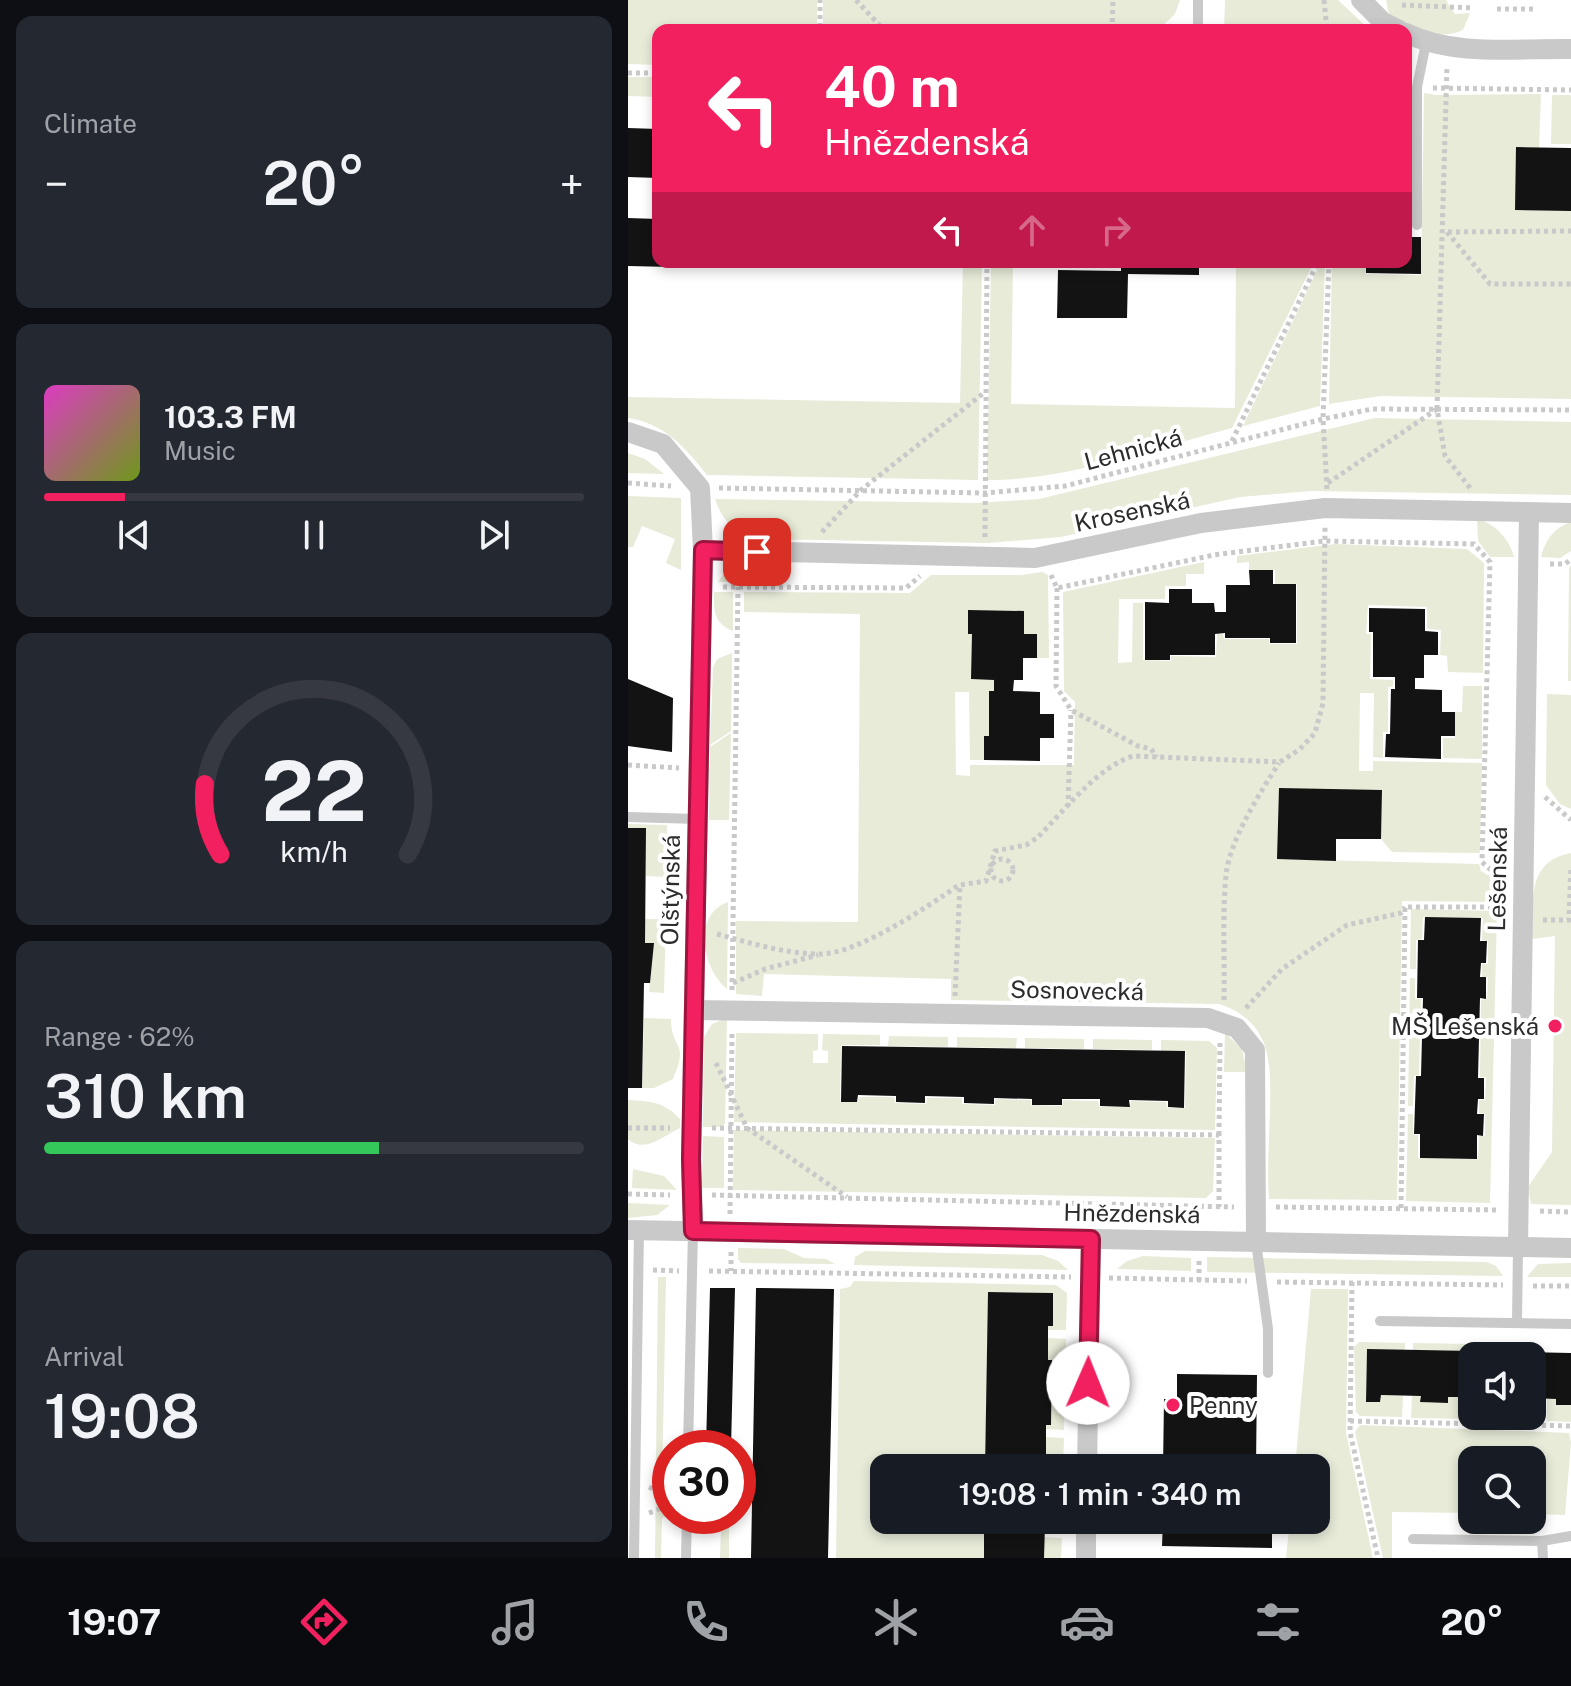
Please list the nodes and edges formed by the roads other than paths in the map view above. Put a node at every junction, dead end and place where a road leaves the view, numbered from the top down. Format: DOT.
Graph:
graph roads {
  1 [pos="1198,0"];
  2 [pos="1361,0"];
  3 [pos="1198,24"];
  4 [pos="1387,24"];
  5 [pos="1412,36"];
  6 [pos="1426,43"];
  7 [pos="1571,49"];
  8 [pos="1417,225"];
  9 [pos="628,432"];
  10 [pos="1529,513"];
  11 [pos="1571,513"];
  12 [pos="703,550"];
  13 [pos="628,817"];
  14 [pos="698,819"];
  15 [pos="694,1010"];
  16 [pos="634,1230"];
  17 [pos="693,1231"];
  18 [pos="1091,1239"];
  19 [pos="1256,1242"];
  20 [pos="1518,1246"];
  21 [pos="1571,1248"];
  22 [pos="633,1310"];
  23 [pos="1380,1321"];
  24 [pos="1517,1323"];
  25 [pos="1571,1324"];
  26 [pos="1268,1373"];
  27 [pos="688,1430"];
  28 [pos="1087,1454"];
  29 [pos="687,1534"];
  30 [pos="1086,1534"];
  31 [pos="1571,1536"];
  32 [pos="1413,1539"];
  33 [pos="1542,1541"];
  34 [pos="634,1558"];
  35 [pos="686,1558"];
  36 [pos="1086,1558"];
  37 [pos="1543,1558"];
  1 -- 3 [label="lane"];
  2 -- 4 [label="street"];
  5 -- 6 [label="street"];
  6 -- 7 [label="street"];
  6 -- 8 [label="lane"];
  9 -- 12 [label="street, Olštýnská"];
  10 -- 11 [label="street, Krosenská"];
  10 -- 12 [label="street, Krosenská"];
  10 -- 20 [label="street, Lešenská"];
  12 -- 14 [label="street, Olštýnská"];
  13 -- 14 [label="lane"];
  14 -- 15 [label="street, Olštýnská"];
  15 -- 17 [label="street, Olštýnská"];
  15 -- 19 [label="street, Sosnovecká"];
  16 -- 17 [label="street, Hnězdenská"];
  16 -- 22 [label="lane, Hnězdenská"];
  17 -- 18 [label="street, Hnězdenská"];
  17 -- 27 [label="lane"];
  18 -- 19 [label="street, Hnězdenská"];
  18 -- 28 [label="street"];
  19 -- 20 [label="street, Hnězdenská"];
  19 -- 26 [label="lane"];
  20 -- 21 [label="street, Hnězdenská"];
  20 -- 24 [label="lane"];
  22 -- 34 [label="lane, Hnězdenská"];
  23 -- 24 [label="lane"];
  24 -- 25 [label="lane"];
  29 -- 35 [label="lane"];
  30 -- 36 [label="street"];
  31 -- 33 [label="lane"];
  32 -- 33 [label="lane"];
  33 -- 37 [label="lane"];
}
